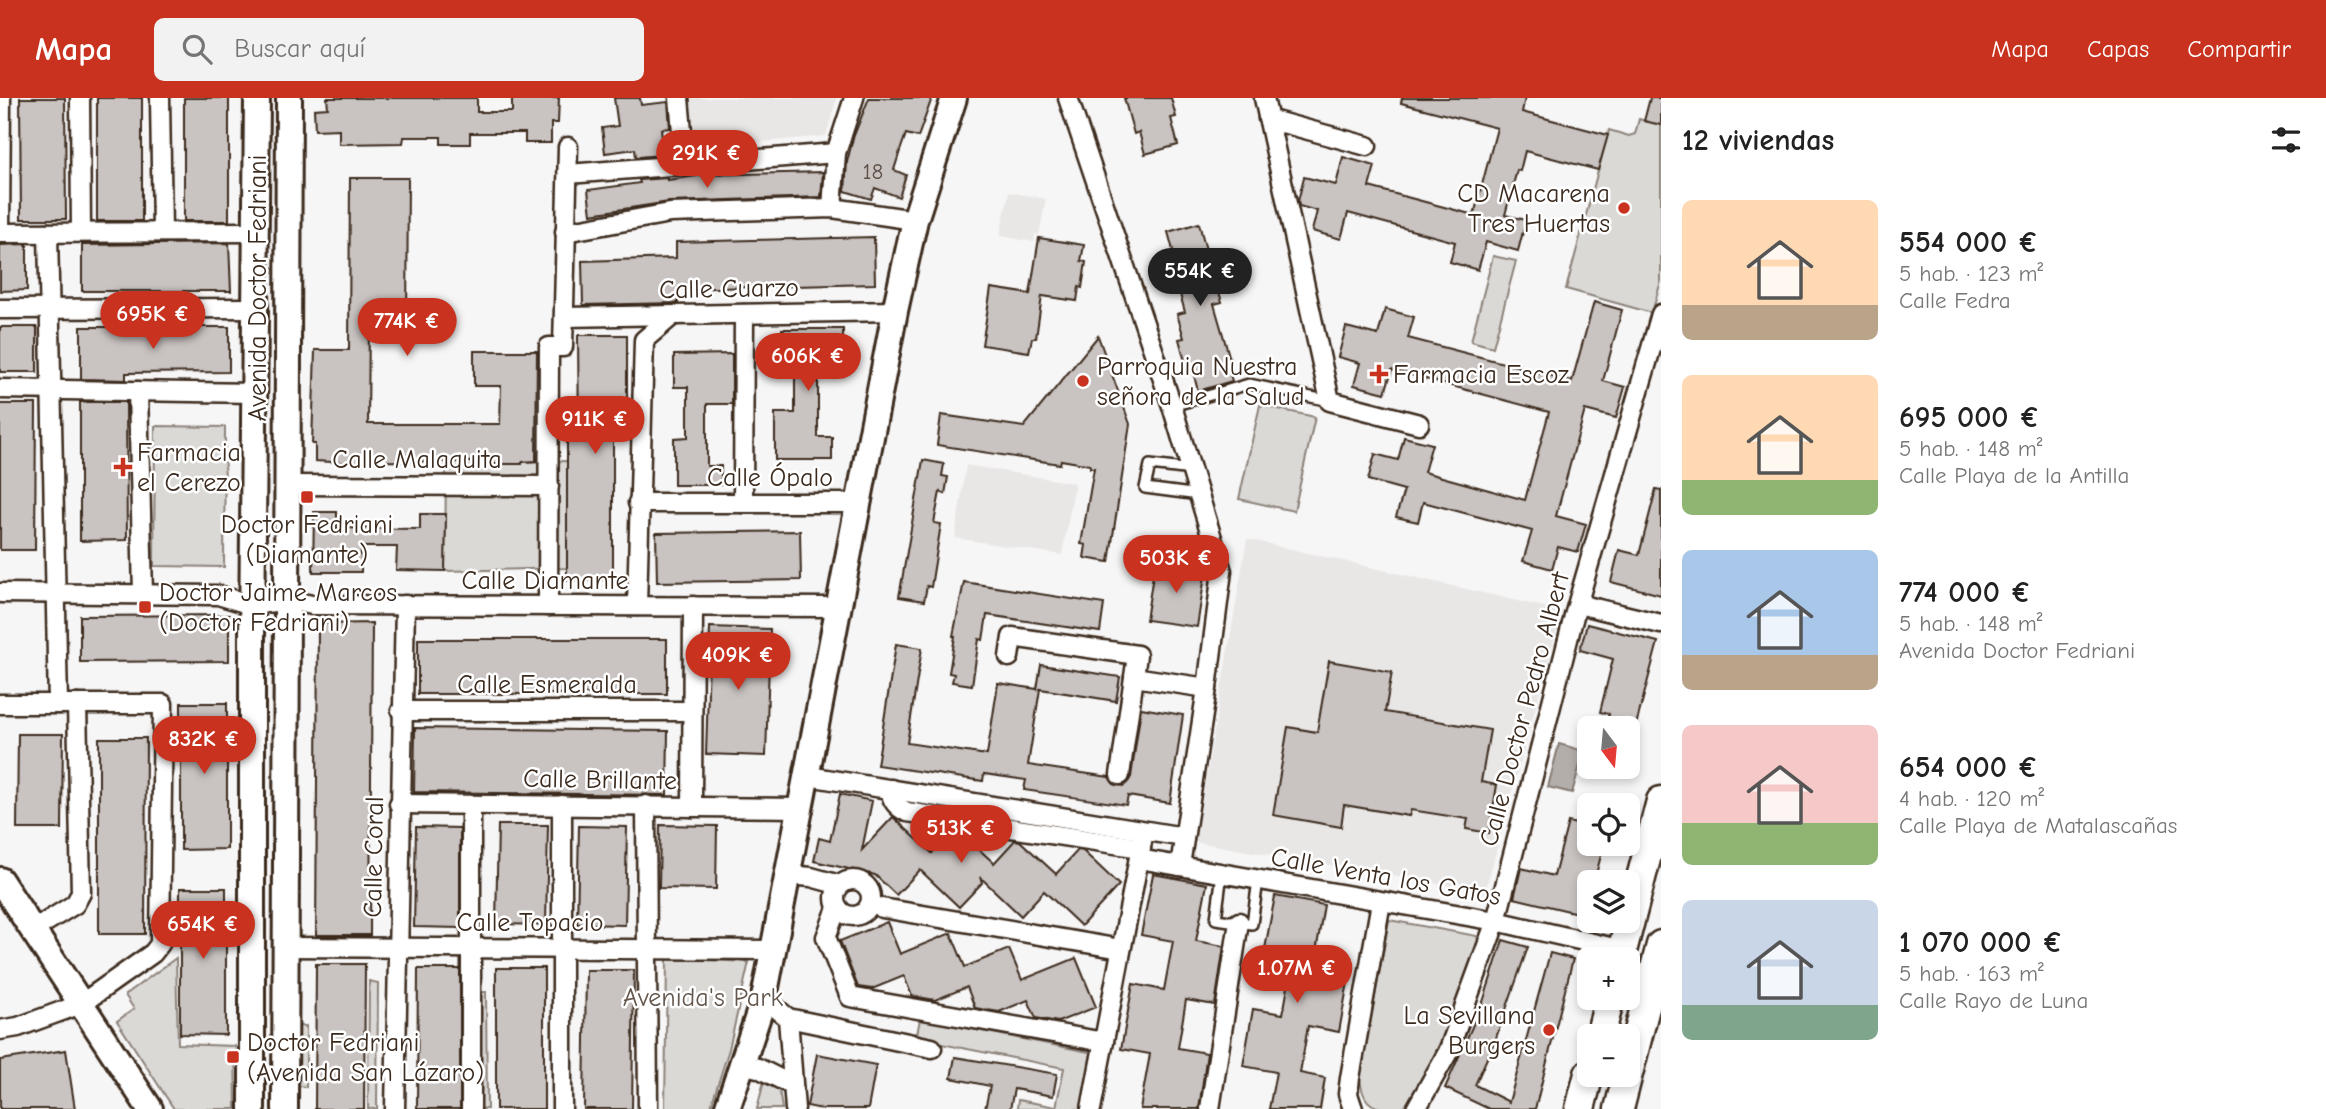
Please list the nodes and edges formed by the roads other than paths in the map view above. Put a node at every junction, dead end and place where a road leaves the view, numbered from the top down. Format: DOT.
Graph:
graph roads {
  1 [pos="1,98"];
  2 [pos="80,98"];
  3 [pos="160,98"];
  4 [pos="257,98"];
  5 [pos="289,98"];
  6 [pos="679,98"];
  7 [pos="854,98"];
  8 [pos="954,98"];
  9 [pos="1068,98"];
  10 [pos="1264,98"];
  11 [pos="1268,119"];
  12 [pos="1367,146"];
  13 [pos="568,147"];
  14 [pos="836,153"];
  15 [pos="685,165"];
  16 [pos="568,174"];
  17 [pos="0,204"];
  18 [pos="832,208"];
  19 [pos="915,220"];
  20 [pos="81,232"];
  21 [pos="162,232"];
  22 [pos="256,232"];
  23 [pos="565,232"];
  24 [pos="0,233"];
  25 [pos="48,233"];
  26 [pos="49,308"];
  27 [pos="255,308"];
  28 [pos="0,309"];
  29 [pos="895,311"];
  30 [pos="744,314"];
  31 [pos="1661,314"];
  32 [pos="672,316"];
  33 [pos="565,317"];
  34 [pos="0,388"];
  35 [pos="51,389"];
  36 [pos="138,391"];
  37 [pos="255,393"];
  38 [pos="1330,401"];
  39 [pos="1172,406"];
  40 [pos="1419,424"];
  41 [pos="1192,470"];
  42 [pos="286,485"];
  43 [pos="549,485"];
  44 [pos="1200,495"];
  45 [pos="638,503"];
  46 [pos="743,503"];
  47 [pos="859,503"];
  48 [pos="0,593"];
  49 [pos="55,593"];
  50 [pos="143,594"];
  51 [pos="288,600"];
  52 [pos="1578,604"];
  53 [pos="252,605"];
  54 [pos="405,605"];
  55 [pos="548,606"];
  56 [pos="637,606"];
  57 [pos="693,606"];
  58 [pos="839,607"];
  59 [pos="1661,624"];
  60 [pos="1009,657"];
  61 [pos="1134,677"];
  62 [pos="1207,688"];
  63 [pos="0,704"];
  64 [pos="58,704"];
  65 [pos="78,704"];
  66 [pos="401,710"];
  67 [pos="692,711"];
  68 [pos="1120,775"];
  69 [pos="808,776"];
  70 [pos="1661,801"];
  71 [pos="399,804"];
  72 [pos="471,804"];
  73 [pos="562,805"];
  74 [pos="646,805"];
  75 [pos="692,807"];
  76 [pos="800,808"];
  77 [pos="1184,837"];
  78 [pos="1141,846"];
  79 [pos="1180,866"];
  80 [pos="1222,873"];
  81 [pos="789,876"];
  82 [pos="0,880"];
  83 [pos="1258,880"];
  84 [pos="840,885"];
  85 [pos="1381,902"];
  86 [pos="8,907"];
  87 [pos="837,908"];
  88 [pos="882,908"];
  89 [pos="1496,921"];
  90 [pos="1239,922"];
  91 [pos="33,930"];
  92 [pos="1661,946"];
  93 [pos="286,947"];
  94 [pos="397,947"];
  95 [pos="1592,947"];
  96 [pos="1624,947"];
  97 [pos="473,948"];
  98 [pos="563,948"];
  99 [pos="647,949"];
  100 [pos="1121,949"];
  101 [pos="773,950"];
  102 [pos="764,998"];
  103 [pos="81,1004"];
  104 [pos="788,1018"];
  105 [pos="0,1030"];
  106 [pos="1104,1042"];
  107 [pos="932,1048"];
  108 [pos="744,1065"];
  109 [pos="792,1085"];
  110 [pos="1586,1087"];
  111 [pos="150,1109"];
  112 [pos="252,1109"];
  113 [pos="285,1109"];
  114 [pos="395,1109"];
  115 [pos="471,1109"];
  116 [pos="562,1109"];
  117 [pos="648,1109"];
  118 [pos="727,1109"];
  119 [pos="794,1109"];
  120 [pos="1091,1109"];
  121 [pos="1210,1109"];
  122 [pos="1353,1109"];
  123 [pos="1416,1109"];
  124 [pos="1580,1109"];
  125 [pos="1619,1109"];
  1 -- 17 [label="street"];
  2 -- 20 [label="street"];
  3 -- 21 [label="street"];
  4 -- 22 [label="main road, Avenida Doctor Fedriani"];
  5 -- 42 [label="main road, Avenida Doctor Fedriani"];
  6 -- 15 [label="street"];
  7 -- 14 [label="street"];
  8 -- 19 [label="main road"];
  9 -- 39 [label="street"];
  10 -- 11 [label="street"];
  11 -- 12 [label="street"];
  11 -- 38 [label="street"];
  13 -- 16 [label="street"];
  14 -- 15 [label="street"];
  14 -- 18 [label="street"];
  15 -- 16 [label="street"];
  16 -- 23 [label="street"];
  17 -- 24 [label="street"];
  18 -- 19 [label="street"];
  18 -- 23 [label="street"];
  19 -- 29 [label="main road"];
  20 -- 21 [label="street"];
  20 -- 25 [label="street"];
  21 -- 22 [label="street"];
  22 -- 27 [label="main road, Avenida Doctor Fedriani"];
  23 -- 33 [label="street"];
  24 -- 25 [label="street"];
  25 -- 26 [label="street"];
  26 -- 27 [label="street"];
  26 -- 28 [label="street"];
  26 -- 35 [label="street"];
  27 -- 37 [label="main road, Avenida Doctor Fedriani"];
  29 -- 30 [label="street, Calle Cuarzo"];
  29 -- 47 [label="main road"];
  30 -- 32 [label="street, Calle Cuarzo"];
  30 -- 46 [label="street"];
  31 -- 52 [label="street, Calle Doctor Pedro Albert"];
  32 -- 33 [label="street, Calle Cuarzo"];
  32 -- 45 [label="street"];
  33 -- 43 [label="street"];
  34 -- 35 [label="street"];
  35 -- 36 [label="street"];
  35 -- 49 [label="street"];
  36 -- 37 [label="street"];
  36 -- 50 [label="street"];
  37 -- 53 [label="main road, Avenida Doctor Fedriani"];
  38 -- 39 [label="lane"];
  38 -- 40 [label="street"];
  39 -- 41 [label="street"];
  41 -- 44 [label="street"];
  41 -- 44 [label="lane"];
  42 -- 43 [label="street, Calle Malaquita"];
  42 -- 51 [label="main road, Avenida Doctor Fedriani"];
  43 -- 55 [label="street"];
  44 -- 62 [label="street"];
  45 -- 46 [label="street, Calle Ópalo"];
  45 -- 56 [label="street"];
  46 -- 47 [label="street, Calle Ópalo"];
  47 -- 58 [label="main road"];
  48 -- 49 [label="street"];
  49 -- 50 [label="street"];
  49 -- 64 [label="street"];
  50 -- 53 [label="street"];
  51 -- 53 [label="street, Calle Diamante"];
  51 -- 54 [label="street, Calle Diamante"];
  51 -- 93 [label="main road, Avenida Doctor Fedriani"];
  52 -- 59 [label="street"];
  52 -- 89 [label="street, Calle Doctor Pedro Albert"];
  53 -- 112 [label="main road, Avenida Doctor Fedriani"];
  54 -- 55 [label="street, Calle Diamante"];
  54 -- 66 [label="street, Calle Coral"];
  55 -- 56 [label="street, Calle Diamante"];
  56 -- 57 [label="street, Calle Diamante"];
  57 -- 58 [label="street, Calle Diamante"];
  57 -- 67 [label="street"];
  58 -- 69 [label="main road"];
  60 -- 61 [label="street"];
  61 -- 62 [label="street"];
  61 -- 68 [label="street"];
  62 -- 77 [label="street"];
  63 -- 64 [label="street"];
  64 -- 65 [label="street"];
  65 -- 91 [label="street"];
  65 -- 103 [label="street"];
  66 -- 67 [label="street, Calle Esmeralda"];
  66 -- 71 [label="street, Calle Coral"];
  67 -- 75 [label="street"];
  69 -- 76 [label="main road"];
  69 -- 78 [label="street, Calle Venta los Gatos"];
  70 -- 96 [label="main road"];
  71 -- 72 [label="street, Calle Brillante"];
  71 -- 94 [label="street, Calle Coral"];
  72 -- 73 [label="street, Calle Brillante"];
  72 -- 97 [label="street"];
  73 -- 74 [label="street, Calle Brillante"];
  73 -- 98 [label="street"];
  74 -- 75 [label="street, Calle Brillante"];
  74 -- 99 [label="street"];
  75 -- 76 [label="street, Calle Brillante"];
  76 -- 81 [label="main road"];
  77 -- 78 [label="street, Calle Venta los Gatos"];
  77 -- 79 [label="street"];
  78 -- 79 [label="street, Calle Venta los Gatos"];
  78 -- 100 [label="street"];
  79 -- 80 [label="street, Calle Venta los Gatos"];
  80 -- 83 [label="street, Calle Venta los Gatos"];
  80 -- 90 [label="lane"];
  81 -- 84 [label="street"];
  81 -- 101 [label="main road"];
  82 -- 86 [label="main road"];
  83 -- 85 [label="street, Calle Venta los Gatos"];
  83 -- 90 [label="lane"];
  84 -- 87 [label="street"];
  84 -- 87 [label="street"];
  85 -- 89 [label="street, Calle Venta los Gatos"];
  85 -- 122 [label="street"];
  86 -- 91 [label="main road"];
  87 -- 106 [label="street"];
  88 -- 100 [label="street"];
  89 -- 95 [label="street, Calle Venta los Gatos"];
  89 -- 123 [label="street, Calle Doctor Pedro Albert"];
  90 -- 121 [label="street"];
  91 -- 103 [label="main road"];
  92 -- 125 [label="main road"];
  93 -- 94 [label="street, Calle Topacio"];
  93 -- 113 [label="main road, Avenida Doctor Fedriani"];
  94 -- 97 [label="street, Calle Topacio"];
  94 -- 114 [label="street, Calle Coral"];
  97 -- 98 [label="street, Calle Topacio"];
  97 -- 115 [label="street"];
  98 -- 99 [label="street, Calle Topacio"];
  98 -- 116 [label="street"];
  99 -- 101 [label="street, Calle Topacio"];
  99 -- 117 [label="street"];
  100 -- 106 [label="street"];
  101 -- 102 [label="main road"];
  102 -- 104 [label="street"];
  102 -- 108 [label="main road"];
  103 -- 105 [label="street"];
  103 -- 111 [label="main road"];
  104 -- 107 [label="street"];
  104 -- 109 [label="street"];
  106 -- 120 [label="street"];
  108 -- 109 [label="street"];
  108 -- 118 [label="main road"];
  109 -- 119 [label="street"];
  110 -- 124 [label="main road"];
}
